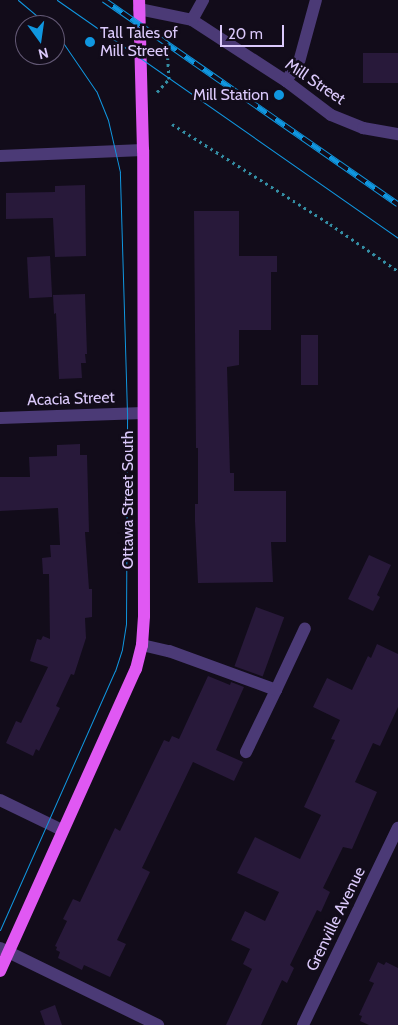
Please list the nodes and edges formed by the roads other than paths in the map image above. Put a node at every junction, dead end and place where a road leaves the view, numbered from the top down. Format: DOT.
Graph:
graph roads {
  1 [pos="203,0"];
  2 [pos="316,0"];
  3 [pos="139,4"];
  4 [pos="192,20"];
  5 [pos="286,81"];
  6 [pos="398,134"];
  7 [pos="143,150"];
  8 [pos="0,156"];
  9 [pos="144,413"];
  10 [pos="0,418"];
  11 [pos="305,628"];
  12 [pos="142,645"];
  13 [pos="276,690"];
  14 [pos="246,752"];
  15 [pos="0,800"];
  16 [pos="398,828"];
  17 [pos="62,830"];
  18 [pos="4,950"];
  19 [pos="0,971"];
  20 [pos="158,1025"];
  21 [pos="303,1025"];
  1 -- 4 [label="street"];
  2 -- 5 [label="street"];
  3 -- 4 [label="street, Mill Street"];
  3 -- 7 [label="main road, Ottawa Street South"];
  4 -- 5 [label="street, Mill Street"];
  5 -- 6 [label="street, Mill Street"];
  7 -- 8 [label="street"];
  7 -- 9 [label="main road, Ottawa Street South"];
  9 -- 10 [label="street, Acacia Street"];
  9 -- 12 [label="main road, Ottawa Street South"];
  11 -- 13 [label="street"];
  12 -- 13 [label="street"];
  12 -- 17 [label="main road, Ottawa Street South"];
  13 -- 14 [label="street"];
  15 -- 17 [label="street"];
  16 -- 21 [label="street, Grenville Avenue"];
  17 -- 18 [label="main road, Ottawa Street South"];
  18 -- 19 [label="main road, Ottawa Street South"];
  18 -- 20 [label="street"];
}
